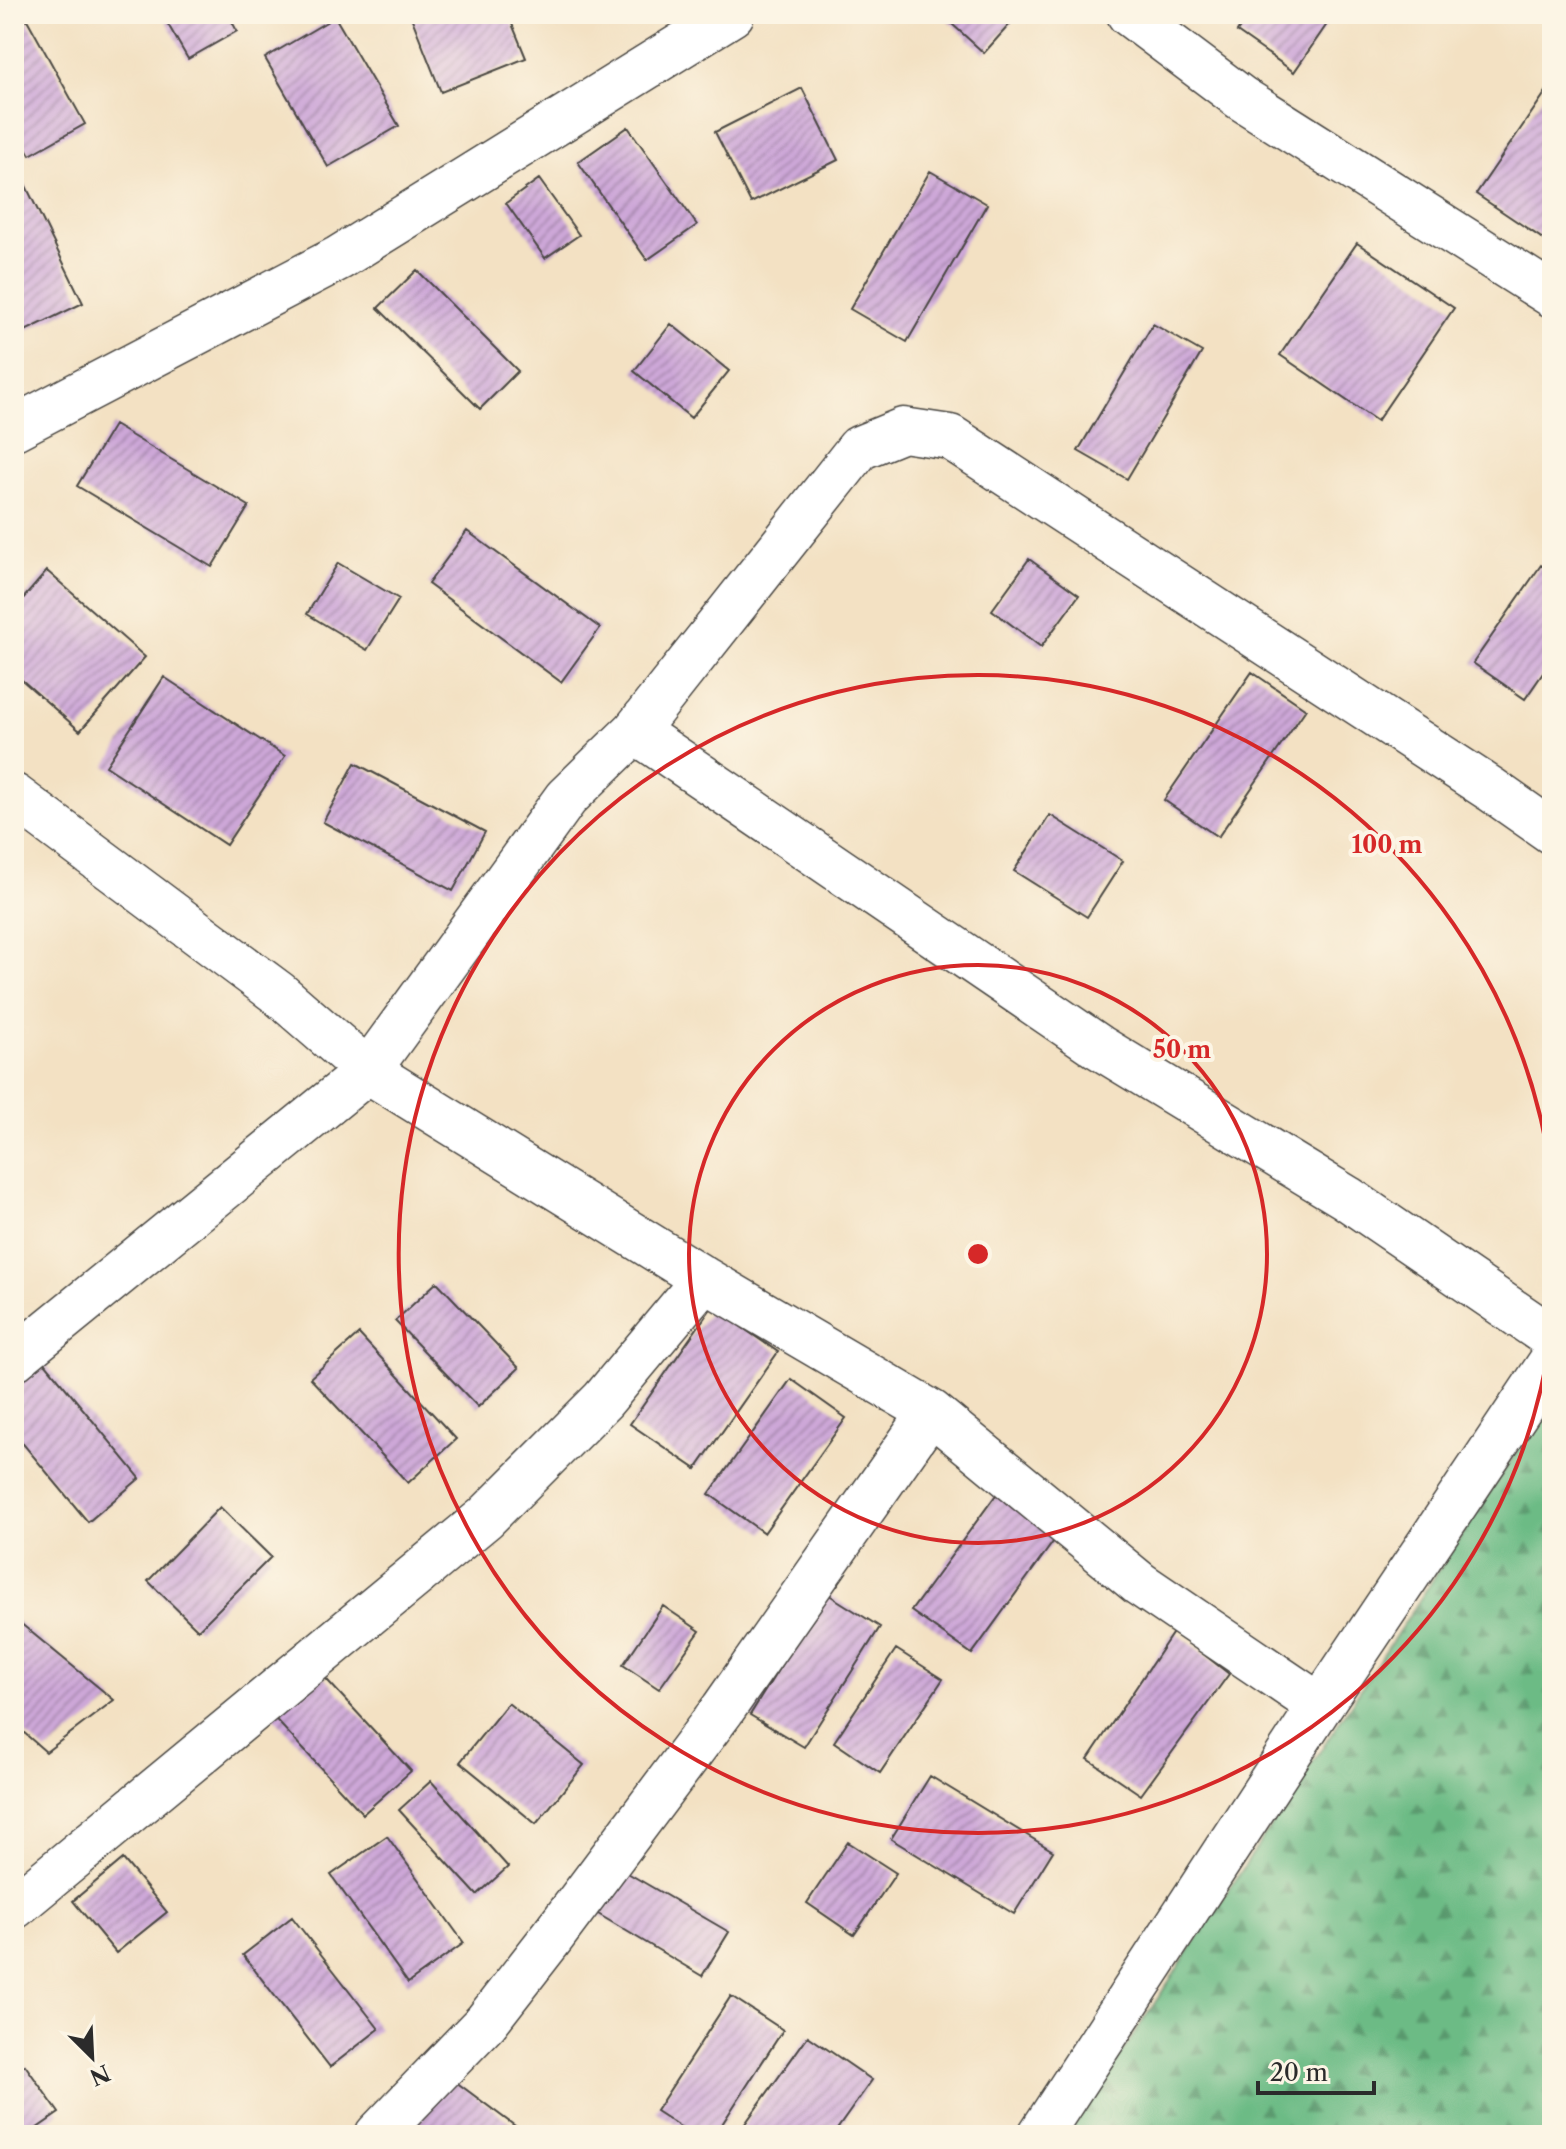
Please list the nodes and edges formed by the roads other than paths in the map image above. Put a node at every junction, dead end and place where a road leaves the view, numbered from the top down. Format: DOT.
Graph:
graph roads {
  1 [pos="732,14"];
  2 [pos="1129,14"];
  3 [pos="1552,295"];
  4 [pos="14,428"];
  5 [pos="635,731"];
  6 [pos="14,796"];
  7 [pos="1552,832"];
  8 [pos="368,1071"];
  9 [pos="704,1279"];
  10 [pos="1552,1338"];
  11 [pos="14,1359"];
  12 [pos="1552,1360"];
  13 [pos="931,1412"];
  14 [pos="1320,1706"];
  15 [pos="14,1907"];
  16 [pos="377,2135"];
  17 [pos="1040,2135"];
  1 -- 4 [label="street"];
  2 -- 3 [label="street"];
  5 -- 7 [label="street"];
  5 -- 8 [label="street"];
  5 -- 10 [label="street"];
  6 -- 8 [label="street"];
  8 -- 9 [label="street"];
  8 -- 11 [label="street"];
  9 -- 13 [label="street"];
  9 -- 15 [label="street"];
  12 -- 14 [label="street"];
  13 -- 14 [label="street"];
  13 -- 16 [label="street"];
  14 -- 17 [label="street"];
}
